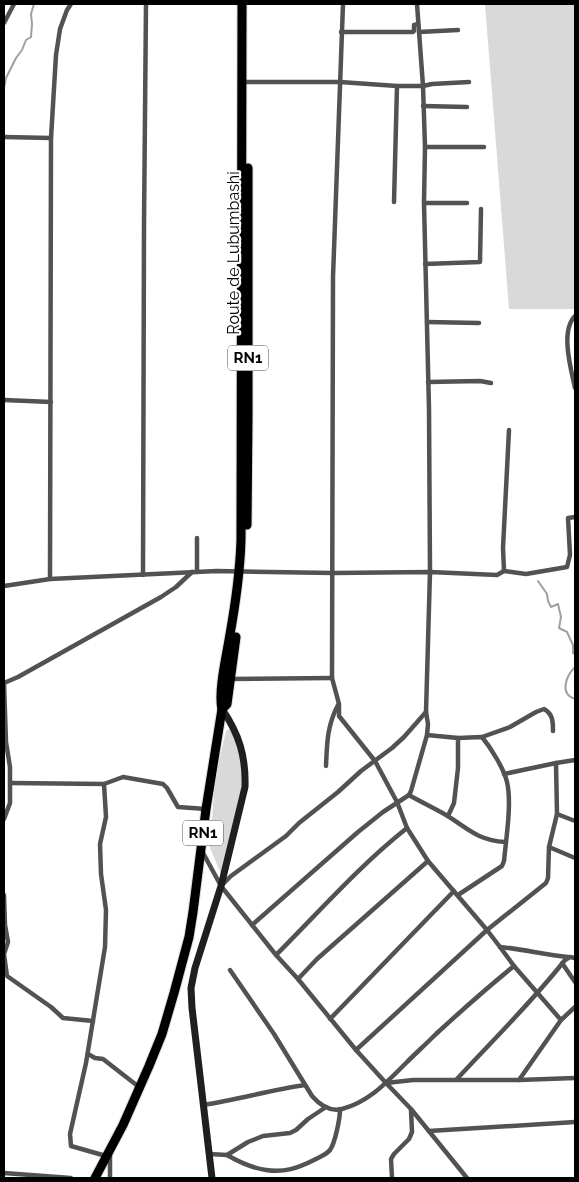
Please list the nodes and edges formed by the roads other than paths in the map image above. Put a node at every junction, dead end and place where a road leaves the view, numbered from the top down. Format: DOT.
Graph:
graph roads {
  1 [pos="14,4"];
  2 [pos="71,4"];
  3 [pos="146,4"];
  4 [pos="242,4"];
  5 [pos="247,4"];
  6 [pos="342,4"];
  7 [pos="417,4"];
  8 [pos="4,23"];
  9 [pos="418,24"];
  10 [pos="458,30"];
  11 [pos="341,32"];
  12 [pos="418,32"];
  13 [pos="245,81"];
  14 [pos="340,82"];
  15 [pos="469,82"];
  16 [pos="397,86"];
  17 [pos="423,86"];
  18 [pos="424,106"];
  19 [pos="466,106"];
  20 [pos="4,137"];
  21 [pos="51,138"];
  22 [pos="425,147"];
  23 [pos="484,147"];
  24 [pos="394,202"];
  25 [pos="424,204"];
  26 [pos="467,204"];
  27 [pos="481,209"];
  28 [pos="425,264"];
  29 [pos="575,316"];
  30 [pos="427,322"];
  31 [pos="480,323"];
  32 [pos="428,382"];
  33 [pos="490,383"];
  34 [pos="575,388"];
  35 [pos="4,400"];
  36 [pos="51,402"];
  37 [pos="509,430"];
  38 [pos="575,517"];
  39 [pos="197,538"];
  40 [pos="575,566"];
  41 [pos="567,567"];
  42 [pos="504,571"];
  43 [pos="194,572"];
  44 [pos="242,572"];
  45 [pos="430,572"];
  46 [pos="333,573"];
  47 [pos="143,575"];
  48 [pos="50,579"];
  49 [pos="4,586"];
  50 [pos="332,678"];
  51 [pos="230,679"];
  52 [pos="4,684"];
  53 [pos="339,704"];
  54 [pos="222,709"];
  55 [pos="426,712"];
  56 [pos="553,732"];
  57 [pos="427,735"];
  58 [pos="482,737"];
  59 [pos="458,738"];
  60 [pos="575,760"];
  61 [pos="374,761"];
  62 [pos="556,763"];
  63 [pos="326,766"];
  64 [pos="504,774"];
  65 [pos="10,784"];
  66 [pos="104,784"];
  67 [pos="409,795"];
  68 [pos="397,802"];
  69 [pos="206,809"];
  70 [pos="557,814"];
  71 [pos="448,816"];
  72 [pos="4,819"];
  73 [pos="575,821"];
  74 [pos="407,828"];
  75 [pos="506,842"];
  76 [pos="549,847"];
  77 [pos="201,850"];
  78 [pos="575,858"];
  79 [pos="428,861"];
  80 [pos="221,886"];
  81 [pos="456,893"];
  82 [pos="4,895"];
  83 [pos="252,925"];
  84 [pos="487,930"];
  85 [pos="500,947"];
  86 [pos="276,955"];
  87 [pos="572,957"];
  88 [pos="562,963"];
  89 [pos="514,966"];
  90 [pos="230,970"];
  91 [pos="298,979"];
  92 [pos="575,982"];
  93 [pos="538,994"];
  94 [pos="575,1007"];
  95 [pos="330,1019"];
  96 [pos="561,1020"];
  97 [pos="93,1021"];
  98 [pos="356,1050"];
  99 [pos="88,1054"];
  100 [pos="575,1078"];
  101 [pos="457,1079"];
  102 [pos="519,1080"];
  103 [pos="386,1084"];
  104 [pos="304,1085"];
  105 [pos="139,1087"];
  106 [pos="203,1105"];
  107 [pos="326,1107"];
  108 [pos="340,1109"];
  109 [pos="411,1109"];
  110 [pos="575,1122"];
  111 [pos="429,1131"];
  112 [pos="108,1153"];
  113 [pos="209,1154"];
  114 [pos="227,1155"];
  115 [pos="4,1173"];
  116 [pos="72,1178"];
  117 [pos="95,1178"];
  118 [pos="110,1178"];
  119 [pos="212,1178"];
  120 [pos="392,1178"];
  121 [pos="468,1178"];
  1 -- 8 [label="street"];
  2 -- 21 [label="street"];
  3 -- 47 [label="street"];
  4 -- 13 [label="highway, Route de Lubumbashi / RN1"];
  5 -- 13 [label="highway, Route de Lubumbashi / RN1"];
  6 -- 11 [label="street"];
  7 -- 9 [label="street"];
  9 -- 11 [label="street"];
  9 -- 12 [label="street"];
  10 -- 12 [label="street"];
  11 -- 14 [label="street"];
  12 -- 17 [label="street"];
  13 -- 14 [label="street"];
  13 -- 44 [label="highway, Route de Lubumbashi / RN1"];
  14 -- 16 [label="street"];
  14 -- 46 [label="street"];
  15 -- 17 [label="street"];
  16 -- 17 [label="street"];
  16 -- 24 [label="street"];
  17 -- 18 [label="street"];
  18 -- 19 [label="street"];
  18 -- 22 [label="street"];
  20 -- 21 [label="street"];
  21 -- 36 [label="street"];
  22 -- 23 [label="street"];
  22 -- 25 [label="street"];
  25 -- 26 [label="street"];
  25 -- 28 [label="street"];
  27 -- 28 [label="street"];
  28 -- 30 [label="street"];
  29 -- 34 [label="street"];
  30 -- 31 [label="street"];
  30 -- 32 [label="street"];
  32 -- 33 [label="street"];
  32 -- 45 [label="street"];
  35 -- 36 [label="street"];
  36 -- 48 [label="street"];
  37 -- 42 [label="street"];
  38 -- 41 [label="street"];
  39 -- 43 [label="street"];
  40 -- 41 [label="street"];
  41 -- 42 [label="street"];
  42 -- 45 [label="street"];
  43 -- 44 [label="street"];
  43 -- 47 [label="street"];
  43 -- 52 [label="street"];
  44 -- 46 [label="street"];
  44 -- 51 [label="highway, Route de Lubumbashi / RN1"];
  44 -- 54 [label="highway, Route de Lubumbashi / RN1"];
  45 -- 46 [label="street"];
  45 -- 55 [label="street"];
  46 -- 50 [label="street"];
  47 -- 48 [label="street"];
  48 -- 49 [label="street"];
  50 -- 51 [label="street"];
  50 -- 53 [label="street"];
  51 -- 54 [label="highway, Route de Lubumbashi / RN1"];
  52 -- 65 [label="street"];
  53 -- 61 [label="street"];
  53 -- 63 [label="street"];
  54 -- 69 [label="highway, Route de Lubumbashi / RN1"];
  54 -- 80 [label="street"];
  55 -- 57 [label="street"];
  55 -- 61 [label="street"];
  56 -- 58 [label="street"];
  57 -- 59 [label="street"];
  57 -- 67 [label="street"];
  58 -- 59 [label="street"];
  58 -- 64 [label="street"];
  59 -- 71 [label="street"];
  60 -- 62 [label="street"];
  61 -- 68 [label="street"];
  61 -- 80 [label="street"];
  62 -- 64 [label="street"];
  62 -- 70 [label="street"];
  64 -- 75 [label="street"];
  65 -- 66 [label="street"];
  65 -- 72 [label="street"];
  66 -- 69 [label="street"];
  66 -- 97 [label="street"];
  67 -- 68 [label="street"];
  67 -- 71 [label="street"];
  68 -- 74 [label="street"];
  68 -- 83 [label="street"];
  69 -- 77 [label="highway, Route de Lubumbashi / RN1"];
  70 -- 73 [label="street"];
  70 -- 76 [label="street"];
  71 -- 75 [label="street"];
  74 -- 79 [label="street"];
  74 -- 86 [label="street"];
  75 -- 81 [label="street"];
  76 -- 78 [label="street"];
  76 -- 84 [label="street"];
  77 -- 80 [label="street"];
  77 -- 105 [label="highway, Route de Lubumbashi / RN1"];
  79 -- 81 [label="street"];
  79 -- 91 [label="street"];
  80 -- 83 [label="street"];
  80 -- 106 [label="street"];
  81 -- 84 [label="street"];
  81 -- 95 [label="street"];
  82 -- 97 [label="street"];
  83 -- 86 [label="street"];
  84 -- 85 [label="street"];
  84 -- 98 [label="street"];
  85 -- 87 [label="street"];
  85 -- 89 [label="street"];
  86 -- 91 [label="street"];
  87 -- 88 [label="street"];
  88 -- 92 [label="street"];
  88 -- 93 [label="street"];
  89 -- 93 [label="street"];
  89 -- 103 [label="street"];
  90 -- 104 [label="street"];
  91 -- 95 [label="street"];
  93 -- 96 [label="street"];
  93 -- 101 [label="street"];
  94 -- 96 [label="street"];
  95 -- 98 [label="street"];
  96 -- 102 [label="street"];
  97 -- 99 [label="street"];
  98 -- 103 [label="street"];
  99 -- 105 [label="street"];
  99 -- 112 [label="street"];
  100 -- 102 [label="street"];
  101 -- 102 [label="street"];
  101 -- 103 [label="street"];
  103 -- 108 [label="street"];
  103 -- 109 [label="street"];
  104 -- 106 [label="street"];
  104 -- 107 [label="street"];
  105 -- 112 [label="highway, Route de Lubumbashi / RN1"];
  106 -- 113 [label="street"];
  107 -- 108 [label="street"];
  107 -- 114 [label="street"];
  108 -- 114 [label="street"];
  109 -- 111 [label="street"];
  109 -- 120 [label="street"];
  110 -- 111 [label="street"];
  111 -- 121 [label="street"];
  112 -- 117 [label="highway, Route de Lubumbashi / RN1"];
  112 -- 118 [label="street"];
  113 -- 114 [label="street"];
  113 -- 119 [label="street"];
  115 -- 116 [label="street"];
}
